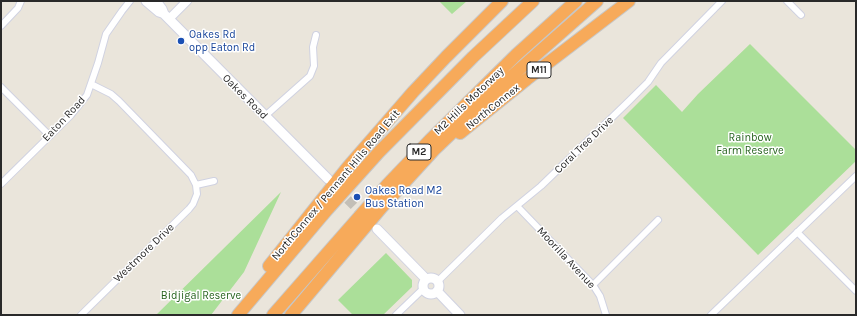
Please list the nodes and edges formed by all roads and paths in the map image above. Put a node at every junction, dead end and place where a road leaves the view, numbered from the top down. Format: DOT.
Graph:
graph roads {
  1 [pos="22,1"];
  2 [pos="130,1"];
  3 [pos="146,1"];
  4 [pos="156,1"];
  5 [pos="187,1"];
  6 [pos="502,1"];
  7 [pos="511,1"];
  8 [pos="533,1"];
  9 [pos="576,1"];
  10 [pos="597,1"];
  11 [pos="629,1"];
  12 [pos="722,1"];
  13 [pos="787,1"];
  14 [pos="801,15"];
  15 [pos="166,16"];
  16 [pos="1,26"];
  17 [pos="316,36"];
  18 [pos="446,57"];
  19 [pos="92,84"];
  20 [pos="1,87"];
  21 [pos="265,116"];
  22 [pos="50,136"];
  23 [pos="856,176"];
  24 [pos="328,179"];
  25 [pos="214,181"];
  26 [pos="1,184"];
  27 [pos="196,185"];
  28 [pos="517,206"];
  29 [pos="382,207"];
  30 [pos="658,220"];
  31 [pos="377,229"];
  32 [pos="797,232"];
  33 [pos="438,280"];
  34 [pos="425,284"];
  35 [pos="593,285"];
  36 [pos="437,291"];
  37 [pos="856,292"];
  38 [pos="81,315"];
  39 [pos="229,315"];
  40 [pos="238,315"];
  41 [pos="273,315"];
  42 [pos="291,315"];
  43 [pos="396,315"];
  44 [pos="460,315"];
  45 [pos="606,315"];
  46 [pos="711,315"];
  1 -- 16 [label="street"];
  2 -- 19 [label="street, Eaton Road"];
  3 -- 15 [label="main road, Oakes Road"];
  4 -- 15 [label="main road, Oakes Road"];
  5 -- 15 [label="street"];
  6 -- 18 [label="highway"];
  7 -- 18 [label="highway"];
  8 -- 40 [label="highway, M2"];
  9 -- 41 [label="highway, M2 Hills Motorway / M2"];
  10 -- 29 [label="highway, M2"];
  11 -- 29 [label="highway, NorthConnex / M11"];
  12 -- 28 [label="street, Coral Tree Drive"];
  13 -- 14 [label="street"];
  15 -- 21 [label="main road, Oakes Road"];
  17 -- 21 [label="street"];
  18 -- 39 [label="highway, NorthConnex / Pennant Hills Road Exit"];
  19 -- 22 [label="street, Eaton Road"];
  19 -- 27 [label="street"];
  20 -- 22 [label="street"];
  21 -- 24 [label="main road, Oakes Road"];
  22 -- 26 [label="street, Eaton Road"];
  23 -- 32 [label="street"];
  25 -- 27 [label="street"];
  27 -- 38 [label="street, Westmore Drive"];
  28 -- 33 [label="street, Coral Tree Drive"];
  28 -- 35 [label="street, Moorilla Avenue"];
  29 -- 42 [label="highway, M2"];
  30 -- 35 [label="street"];
  31 -- 34 [label="main road"];
  32 -- 37 [label="street"];
  32 -- 46 [label="street"];
  33 -- 34 [label="main road"];
  33 -- 36 [label="main road"];
  34 -- 36 [label="main road"];
  34 -- 43 [label="street"];
  35 -- 45 [label="street, Moorilla Avenue"];
  36 -- 44 [label="main road"];
}
